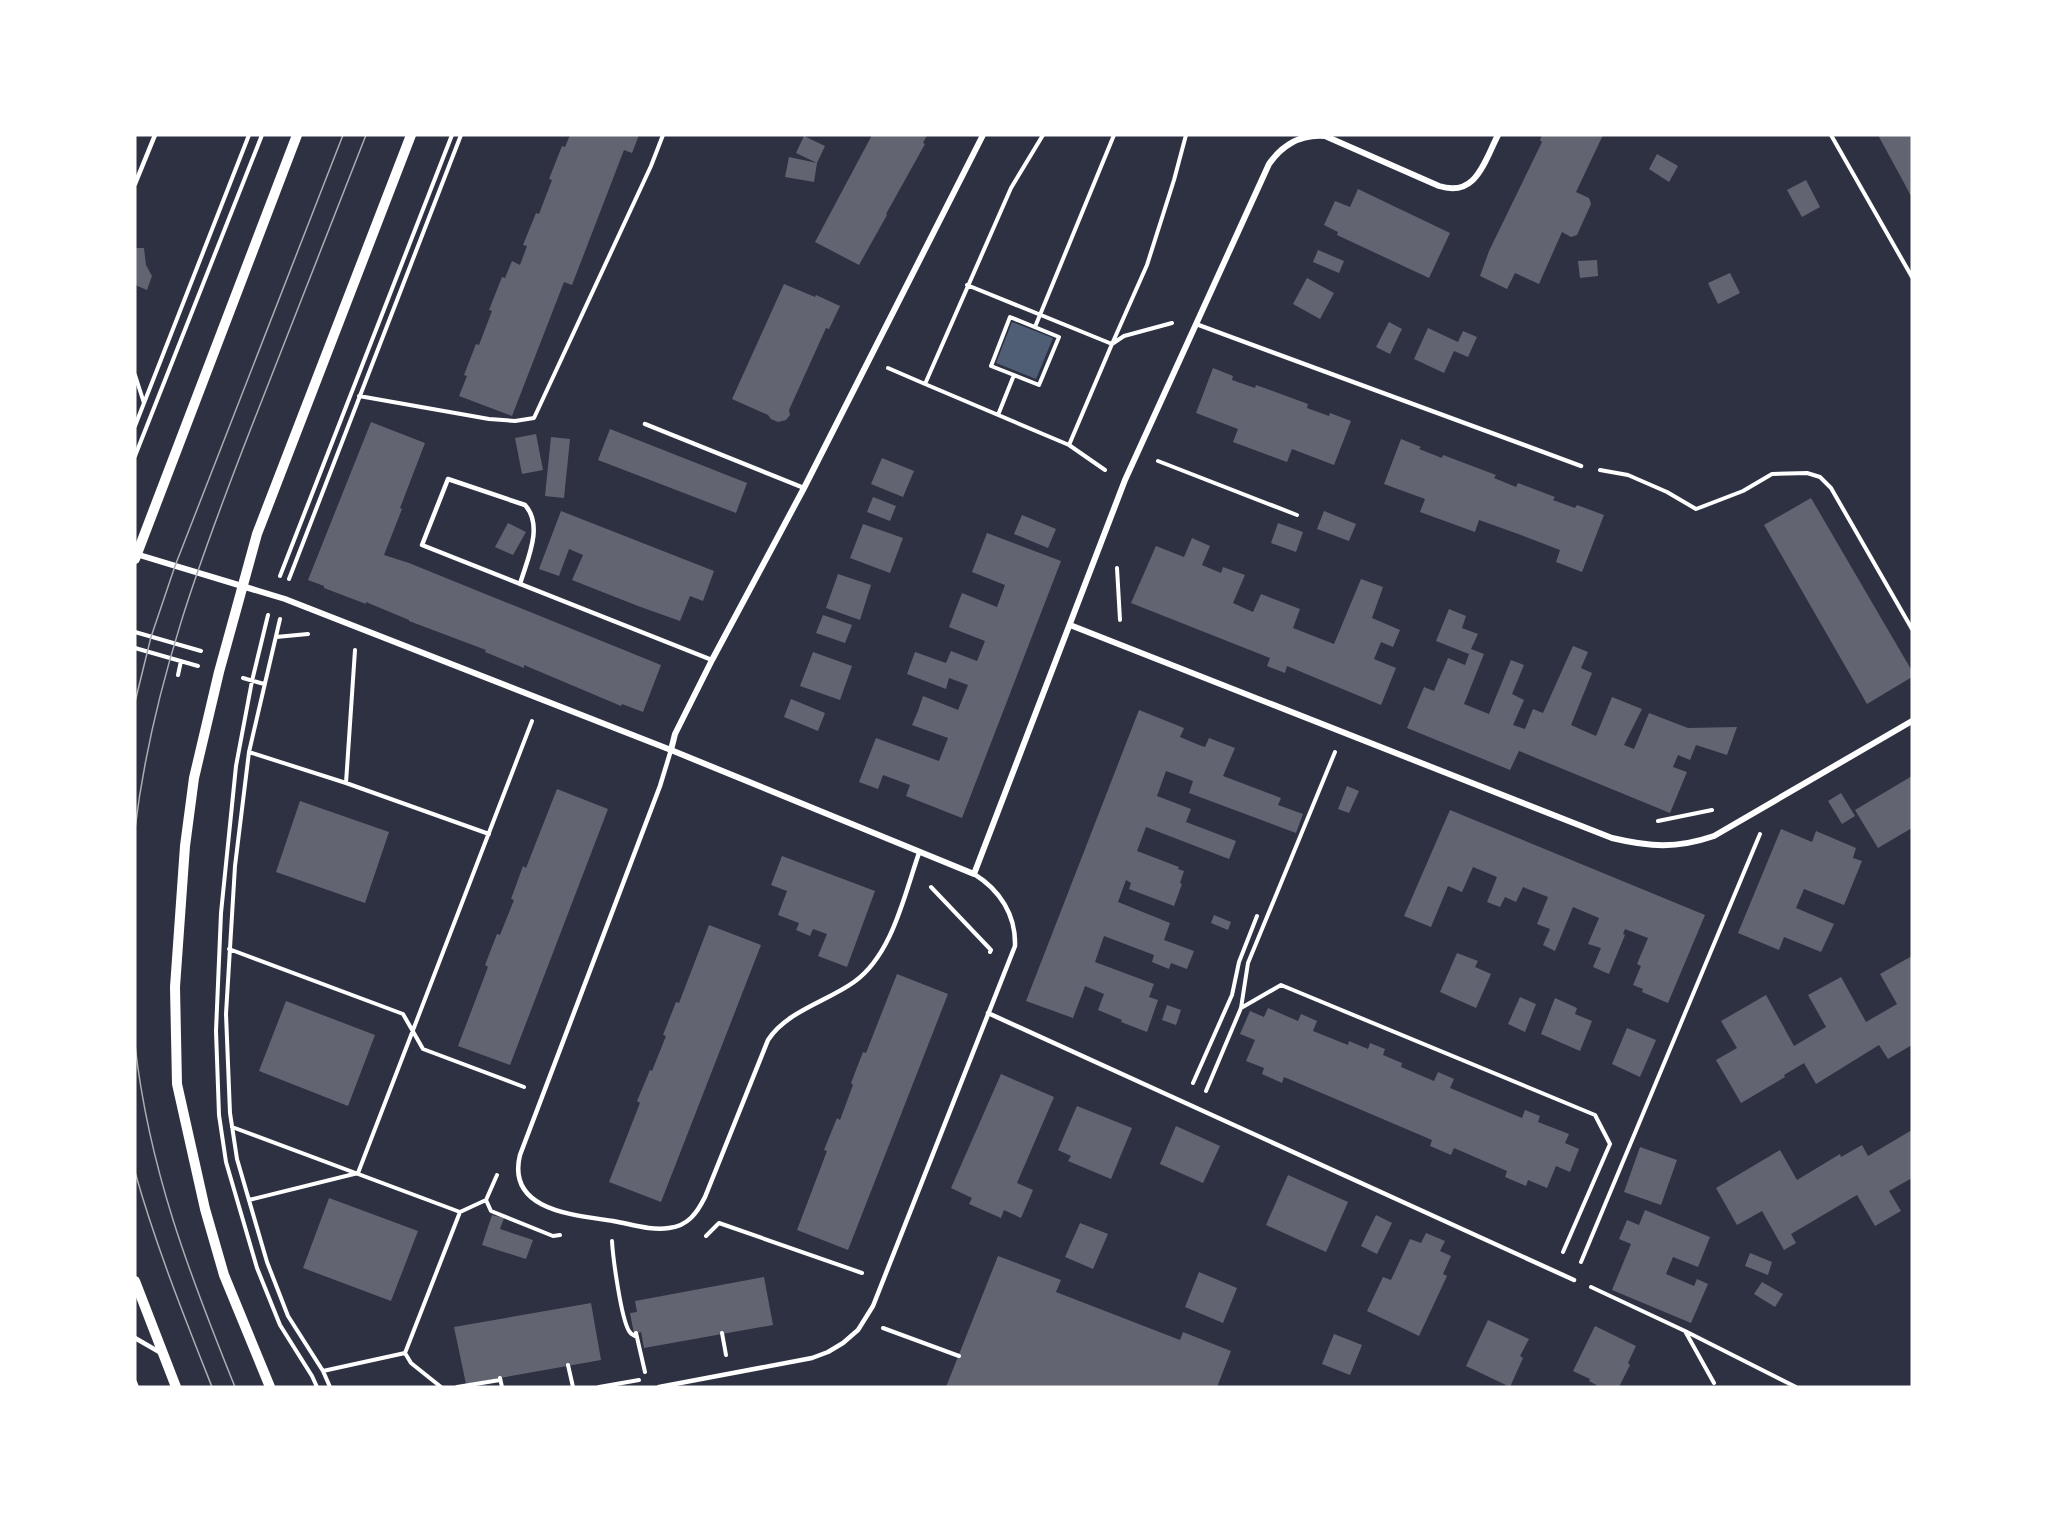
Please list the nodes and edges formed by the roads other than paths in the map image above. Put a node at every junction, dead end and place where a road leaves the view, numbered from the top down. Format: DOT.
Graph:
graph roads {
  1 [pos="155,135"];
  2 [pos="297,135"];
  3 [pos="411,135"];
  4 [pos="983,135"];
  5 [pos="1498,135"];
  6 [pos="135,184"];
  7 [pos="1197,324"];
  8 [pos="645,424"];
  9 [pos="1581,466"];
  10 [pos="804,488"];
  11 [pos="136,556"];
  12 [pos="520,584"];
  13 [pos="242,586"];
  14 [pos="1070,625"];
  15 [pos="712,660"];
  16 [pos="1912,721"];
  17 [pos="670,750"];
  18 [pos="919,853"];
  19 [pos="974,874"];
  20 [pos="988,1013"];
  21 [pos="1574,1280"];
  22 [pos="135,1281"];
  23 [pos="135,1338"];
  24 [pos="162,1354"];
  25 [pos="176,1387"];
  26 [pos="270,1387"];
  27 [pos="659,1387"];
  1 -- 6 [label="lane"];
  2 -- 11 [label="street"];
  3 -- 13 [label="street"];
  4 -- 10 [label="street"];
  5 -- 7 [label="street"];
  7 -- 9 [label="lane"];
  7 -- 14 [label="street"];
  8 -- 10 [label="lane"];
  10 -- 15 [label="street"];
  11 -- 13 [label="street"];
  12 -- 12 [label="lane"];
  12 -- 15 [label="lane"];
  13 -- 17 [label="street"];
  13 -- 26 [label="street"];
  14 -- 16 [label="street"];
  14 -- 19 [label="street"];
  15 -- 17 [label="street"];
  17 -- 18 [label="street"];
  17 -- 18 [label="lane"];
  18 -- 19 [label="street"];
  19 -- 20 [label="lane"];
  20 -- 21 [label="lane"];
  20 -- 27 [label="lane"];
  22 -- 24 [label="street"];
  23 -- 24 [label="lane"];
  24 -- 25 [label="street"];
}
